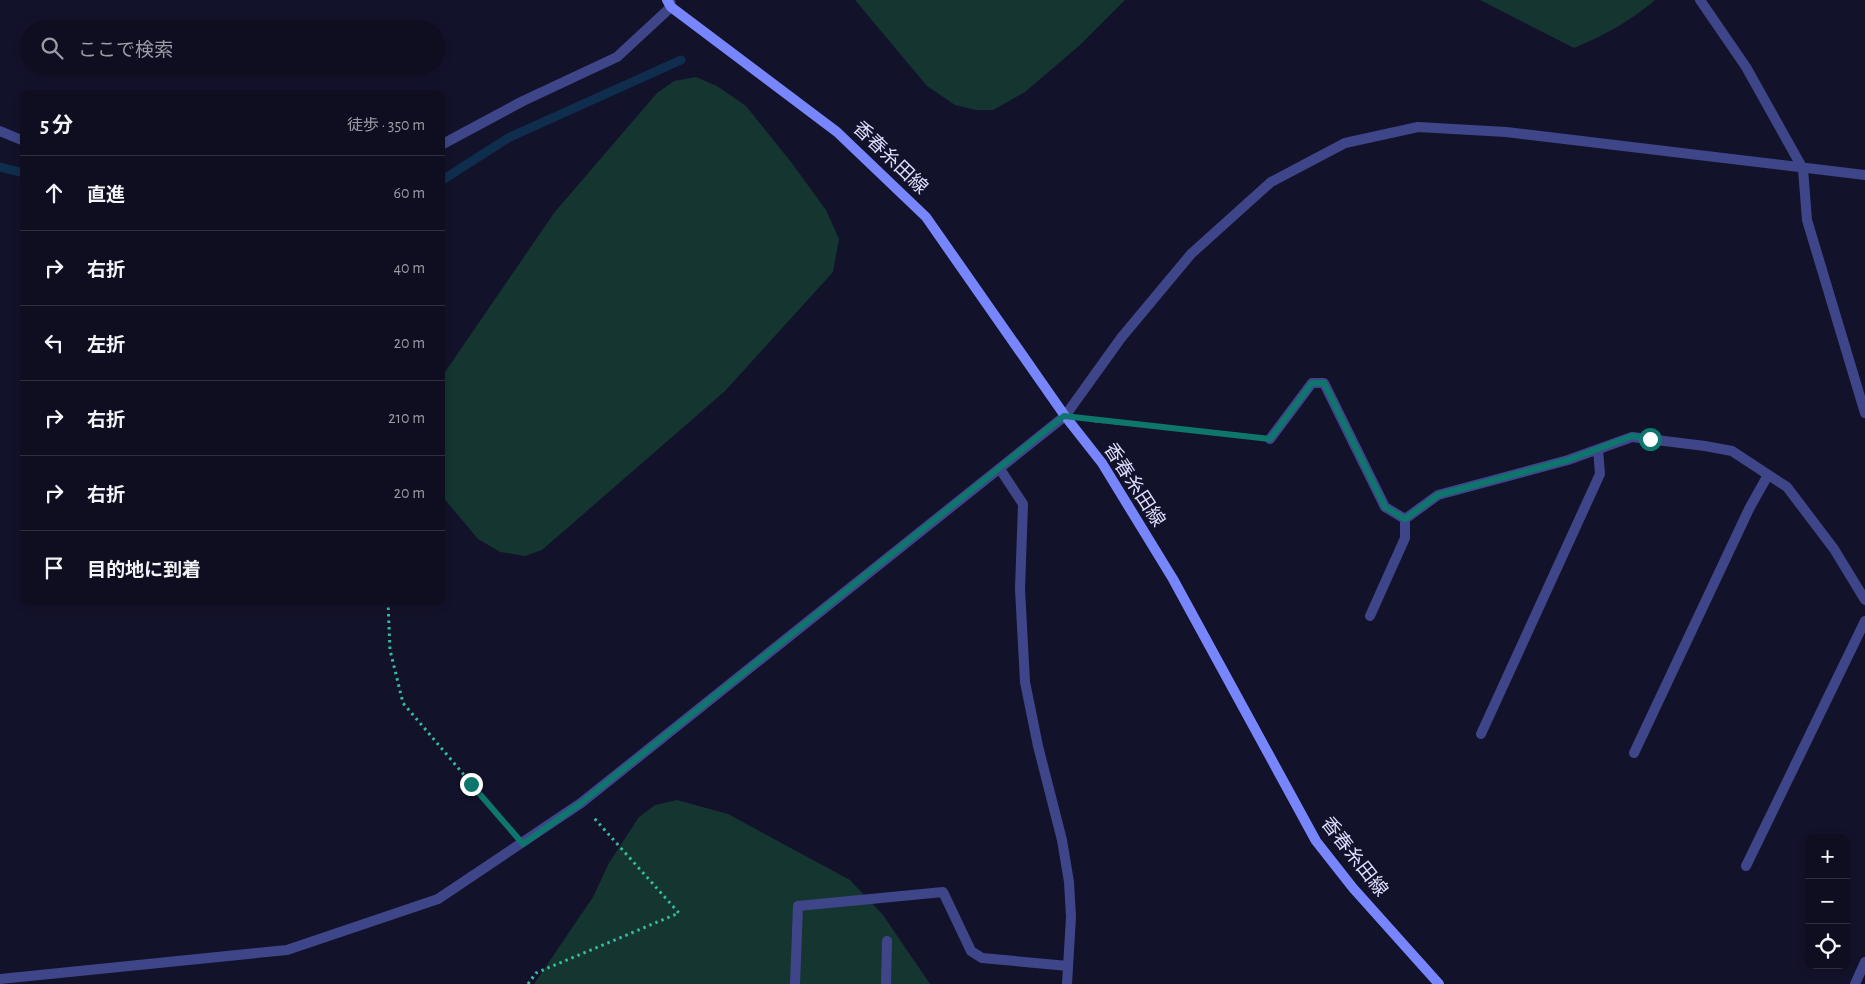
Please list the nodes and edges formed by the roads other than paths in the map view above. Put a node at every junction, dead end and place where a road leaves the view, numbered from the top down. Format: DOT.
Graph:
graph roads {
  1 [pos="1700,0"];
  2 [pos="669,2"];
  3 [pos="0,131"];
  4 [pos="20,139"];
  5 [pos="445,143"];
  6 [pos="1803,169"];
  7 [pos="1865,175"];
  8 [pos="1865,413"];
  9 [pos="1064,416"];
  10 [pos="1270,439"];
  11 [pos="1598,449"];
  12 [pos="1000,469"];
  13 [pos="1768,475"];
  14 [pos="1405,519"];
  15 [pos="1865,600"];
  16 [pos="1370,616"];
  17 [pos="1865,621"];
  18 [pos="1481,734"];
  19 [pos="1634,753"];
  20 [pos="1746,866"];
  21 [pos="887,941"];
  22 [pos="1865,962"];
  23 [pos="1068,966"];
  24 [pos="0,979"];
  25 [pos="795,984"];
  26 [pos="886,984"];
  27 [pos="1067,984"];
  28 [pos="1439,984"];
  29 [pos="1854,984"];
  1 -- 6 [label="street"];
  2 -- 5 [label="street"];
  2 -- 9 [label="main road, 香春糸田線"];
  3 -- 4 [label="street"];
  6 -- 7 [label="street"];
  6 -- 8 [label="street"];
  6 -- 9 [label="street"];
  9 -- 12 [label="street"];
  9 -- 28 [label="main road, 香春糸田線"];
  10 -- 14 [label="street"];
  11 -- 13 [label="street"];
  11 -- 14 [label="street"];
  11 -- 18 [label="street"];
  12 -- 23 [label="street"];
  12 -- 24 [label="street"];
  13 -- 15 [label="street"];
  13 -- 19 [label="street"];
  14 -- 16 [label="street"];
  17 -- 20 [label="street"];
  21 -- 26 [label="street"];
  22 -- 29 [label="street"];
  23 -- 25 [label="street"];
  23 -- 27 [label="street"];
}
